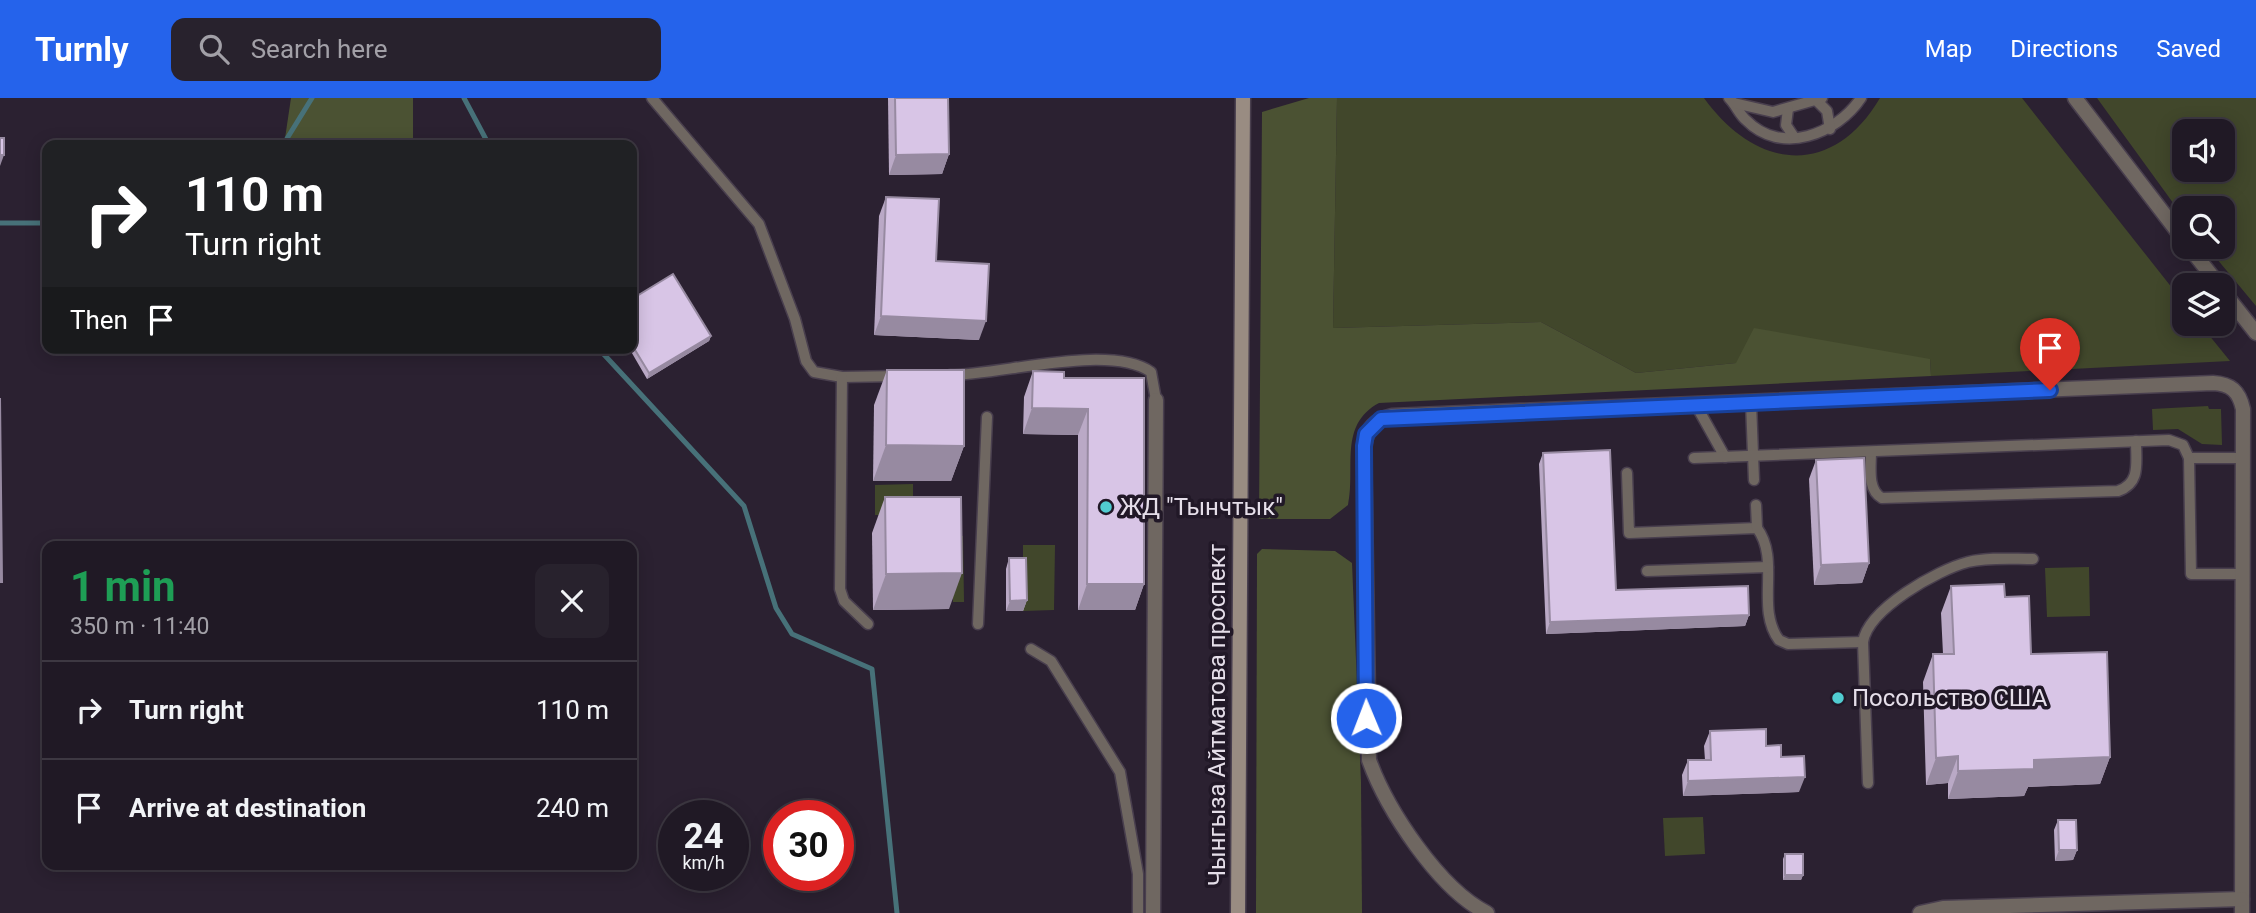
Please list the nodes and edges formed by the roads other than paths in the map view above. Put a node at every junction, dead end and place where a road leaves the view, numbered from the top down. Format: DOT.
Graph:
graph roads {
  1 [pos="652,98"];
  2 [pos="1243,98"];
  3 [pos="1861,98"];
  4 [pos="2075,98"];
  5 [pos="1819,99"];
  6 [pos="1731,100"];
  7 [pos="1802,101"];
  8 [pos="1788,109"];
  9 [pos="1830,129"];
  10 [pos="1794,137"];
  11 [pos="2172,224"];
  12 [pos="2198,259"];
  13 [pos="2210,273"];
  14 [pos="2235,306"];
  15 [pos="2256,333"];
  16 [pos="906,376"];
  17 [pos="932,376"];
  18 [pos="842,377"];
  19 [pos="1156,400"];
  20 [pos="1751,403"];
  21 [pos="1696,405"];
  22 [pos="987,417"];
  23 [pos="2136,442"];
  24 [pos="1871,452"];
  25 [pos="1753,456"];
  26 [pos="1725,457"];
  27 [pos="2242,457"];
  28 [pos="1694,458"];
  29 [pos="2189,458"];
  30 [pos="1627,472"];
  31 [pos="1754,480"];
  32 [pos="1756,505"];
  33 [pos="1757,528"];
  34 [pos="2033,559"];
  35 [pos="1768,567"];
  36 [pos="1647,570"];
  37 [pos="2242,574"];
  38 [pos="868,624"];
  39 [pos="978,624"];
  40 [pos="1863,642"];
  41 [pos="1031,649"];
  42 [pos="1868,783"];
  43 [pos="2242,906"];
  44 [pos="2256,909"];
  45 [pos="1946,911"];
  46 [pos="1138,913"];
  47 [pos="1153,913"];
  48 [pos="1238,913"];
  49 [pos="1487,913"];
  50 [pos="1920,913"];
  51 [pos="2252,913"];
  1 -- 18 [label="lane"];
  2 -- 48 [label="main road, Чынгыза Айтматова проспект"];
  3 -- 9 [label="lane"];
  4 -- 11 [label="street"];
  5 -- 7 [label="lane"];
  5 -- 9 [label="lane"];
  6 -- 8 [label="lane"];
  6 -- 10 [label="lane"];
  7 -- 8 [label="lane"];
  8 -- 10 [label="lane"];
  9 -- 10 [label="lane"];
  12 -- 13 [label="street"];
  14 -- 15 [label="street"];
  16 -- 18 [label="lane"];
  17 -- 19 [label="lane"];
  18 -- 38 [label="lane"];
  19 -- 47 [label="street"];
  20 -- 21 [label="street"];
  20 -- 25 [label="lane"];
  20 -- 27 [label="street"];
  21 -- 26 [label="lane"];
  21 -- 49 [label="street"];
  22 -- 39 [label="lane"];
  23 -- 24 [label="lane"];
  23 -- 24 [label="lane"];
  23 -- 29 [label="lane"];
  24 -- 25 [label="lane"];
  25 -- 26 [label="lane"];
  25 -- 31 [label="lane"];
  26 -- 28 [label="lane"];
  27 -- 29 [label="lane"];
  27 -- 37 [label="street"];
  29 -- 37 [label="lane"];
  30 -- 33 [label="lane"];
  32 -- 33 [label="lane"];
  33 -- 35 [label="lane"];
  34 -- 40 [label="lane"];
  35 -- 36 [label="lane"];
  35 -- 40 [label="lane"];
  37 -- 43 [label="street"];
  40 -- 42 [label="lane"];
  41 -- 46 [label="lane"];
  43 -- 45 [label="street"];
  44 -- 51 [label="street"];
  45 -- 50 [label="street"];
}
